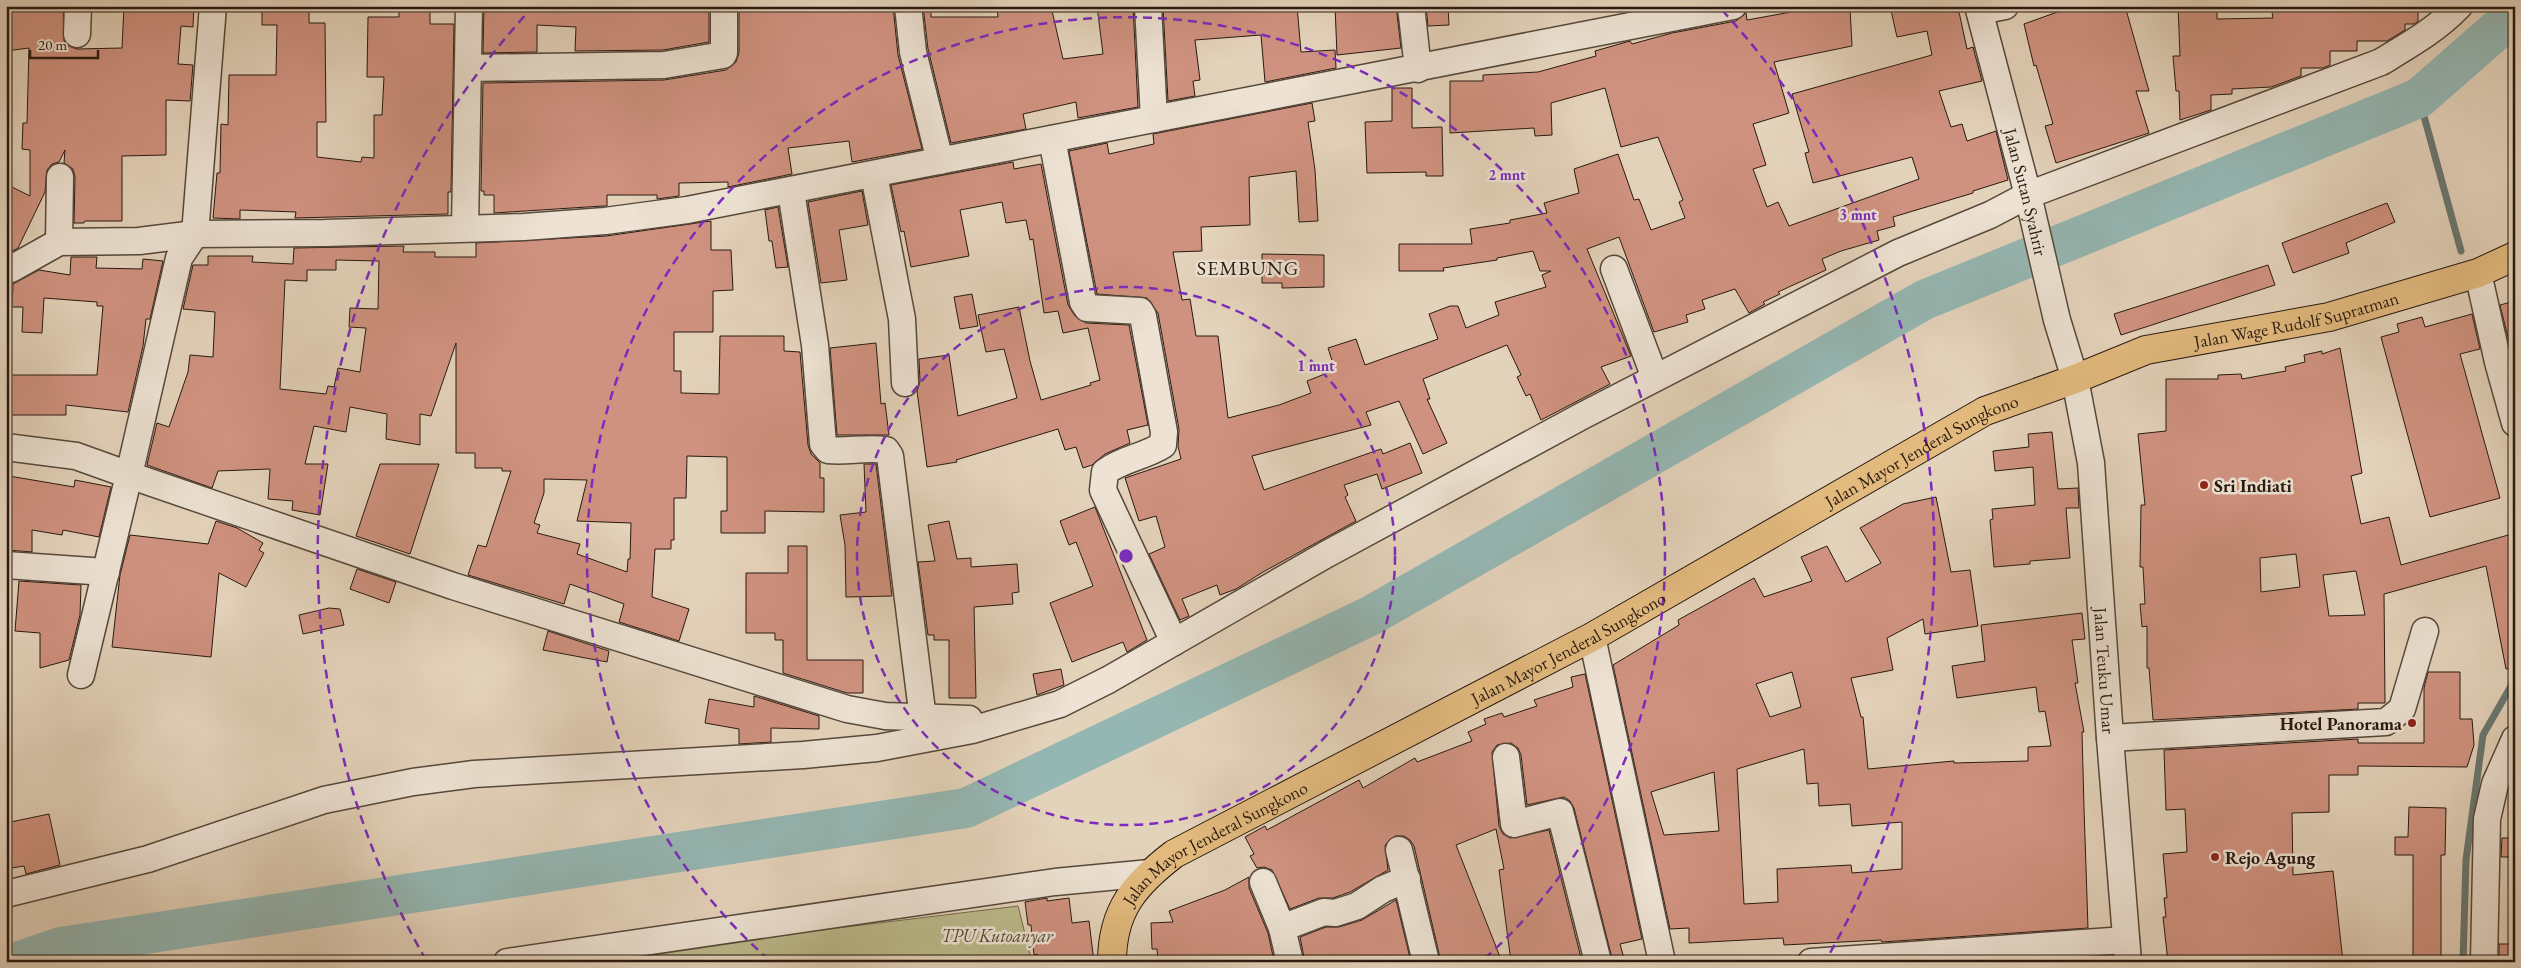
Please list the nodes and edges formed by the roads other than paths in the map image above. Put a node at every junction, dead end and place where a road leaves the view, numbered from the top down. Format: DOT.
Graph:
graph roads {
  1 [pos="78,6"];
  2 [pos="213,6"];
  3 [pos="469,6"];
  4 [pos="724,6"];
  5 [pos="908,6"];
  6 [pos="1148,6"];
  7 [pos="1411,6"];
  8 [pos="1733,6"];
  9 [pos="2005,6"];
  10 [pos="2459,6"];
  11 [pos="1979,9"];
  12 [pos="77,34"];
  13 [pos="468,68"];
  14 [pos="1418,69"];
  15 [pos="1154,119"];
  16 [pos="1052,139"];
  17 [pos="940,161"];
  18 [pos="874,175"];
  19 [pos="60,177"];
  20 [pos="791,191"];
  21 [pos="2029,199"];
  22 [pos="465,228"];
  23 [pos="195,234"];
  24 [pos="59,242"];
  25 [pos="2515,256"];
  26 [pos="6,269"];
  27 [pos="1614,269"];
  28 [pos="2478,273"];
  29 [pos="1655,378"];
  30 [pos="2075,379"];
  31 [pos="905,383"];
  32 [pos="2515,423"];
  33 [pos="6,447"];
  34 [pos="129,475"];
  35 [pos="6,565"];
  36 [pos="106,572"];
  37 [pos="2425,631"];
  38 [pos="1592,637"];
  39 [pos="1174,642"];
  40 [pos="82,675"];
  41 [pos="1015,718"];
  42 [pos="923,719"];
  43 [pos="2110,738"];
  44 [pos="2515,740"];
  45 [pos="1506,757"];
  46 [pos="1399,850"];
  47 [pos="1150,873"];
  48 [pos="1407,880"];
  49 [pos="1263,882"];
  50 [pos="6,894"];
  51 [pos="1282,928"];
  52 [pos="2127,951"];
  53 [pos="507,962"];
  54 [pos="1112,962"];
  55 [pos="1290,962"];
  56 [pos="1426,962"];
  57 [pos="1598,962"];
  58 [pos="1662,962"];
  59 [pos="1811,962"];
  60 [pos="2484,962"];
  1 -- 12 [label="street"];
  2 -- 23 [label="street"];
  3 -- 13 [label="street"];
  4 -- 13 [label="street"];
  5 -- 17 [label="street"];
  6 -- 15 [label="street"];
  7 -- 14 [label="street"];
  8 -- 14 [label="street"];
  9 -- 11 [label="street"];
  10 -- 21 [label="street"];
  11 -- 21 [label="street, Jalan Sutan Syahrir"];
  13 -- 22 [label="street"];
  14 -- 15 [label="street"];
  15 -- 16 [label="street"];
  16 -- 17 [label="street"];
  16 -- 39 [label="street"];
  17 -- 18 [label="street"];
  18 -- 20 [label="street"];
  18 -- 31 [label="street"];
  19 -- 24 [label="street"];
  20 -- 22 [label="street"];
  20 -- 42 [label="street"];
  21 -- 29 [label="street"];
  21 -- 30 [label="street, Jalan Sutan Syahrir"];
  22 -- 23 [label="street"];
  23 -- 24 [label="street"];
  23 -- 34 [label="street"];
  24 -- 26 [label="street"];
  25 -- 28 [label="main road, Jalan Wage Rudolf Supratman"];
  27 -- 29 [label="street"];
  28 -- 30 [label="main road, Jalan Wage Rudolf Supratman"];
  28 -- 32 [label="street"];
  29 -- 39 [label="street"];
  30 -- 38 [label="main road, Jalan Mayor Jenderal Sungkono"];
  30 -- 43 [label="street, Jalan Teuku Umar"];
  33 -- 34 [label="street"];
  34 -- 36 [label="street"];
  34 -- 42 [label="street"];
  35 -- 36 [label="street"];
  36 -- 40 [label="street"];
  37 -- 43 [label="street"];
  38 -- 47 [label="main road, Jalan Mayor Jenderal Sungkono"];
  38 -- 58 [label="street"];
  39 -- 41 [label="street"];
  41 -- 42 [label="street"];
  41 -- 50 [label="street"];
  43 -- 52 [label="street, Jalan Teuku Umar"];
  44 -- 60 [label="street"];
  45 -- 57 [label="street"];
  46 -- 48 [label="street"];
  47 -- 53 [label="street"];
  47 -- 54 [label="main road, Jalan Mayor Jenderal Sungkono"];
  48 -- 51 [label="street"];
  48 -- 56 [label="street"];
  49 -- 51 [label="street"];
  51 -- 55 [label="street"];
  52 -- 59 [label="street"];
}
